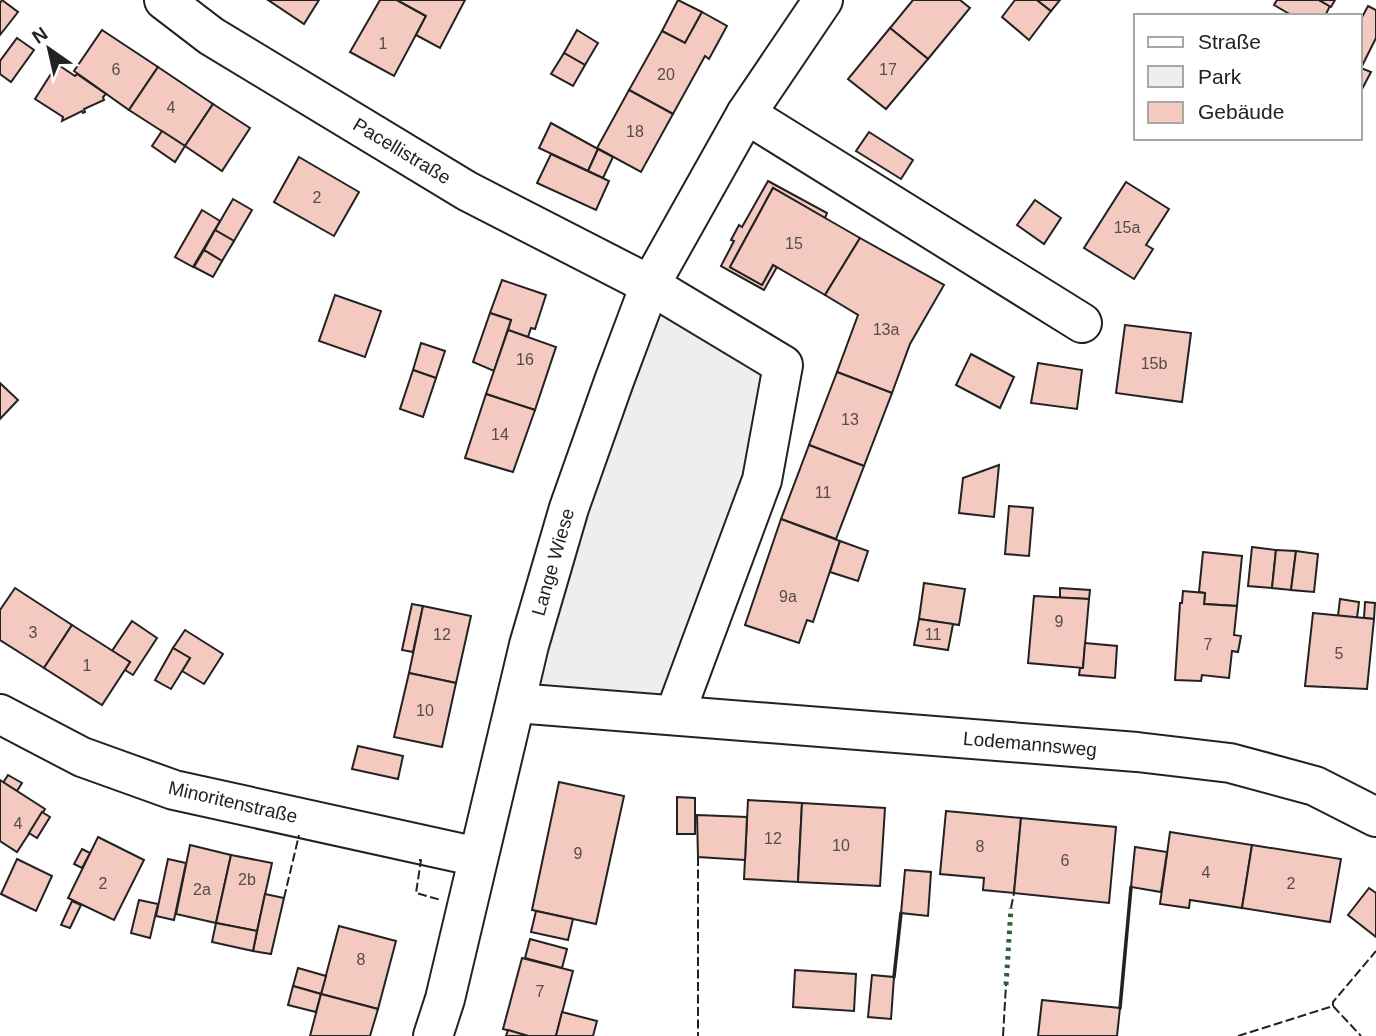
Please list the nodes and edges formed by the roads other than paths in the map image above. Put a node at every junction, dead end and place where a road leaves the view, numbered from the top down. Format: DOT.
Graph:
graph roads {
  1 [pos="164,0"];
  2 [pos="824,0"];
  3 [pos="746,114"];
  4 [pos="650,285"];
  5 [pos="1082,323"];
  6 [pos="516,703"];
  7 [pos="0,714"];
  8 [pos="675,714"];
  9 [pos="1376,817"];
  10 [pos="478,857"];
  11 [pos="433,1036"];
  1 -- 4 [label="street, Pacellistraße"];
  2 -- 3 [label="street, Lange Wiese"];
  3 -- 4 [label="street, Lange Wiese"];
  3 -- 5 [label="street"];
  4 -- 6 [label="street, Lange Wiese"];
  4 -- 8 [label="street"];
  6 -- 8 [label="street, Lodemannsweg"];
  6 -- 10 [label="street, Lange Wiese"];
  7 -- 10 [label="street, Minoritenstraße"];
  8 -- 9 [label="street, Lodemannsweg"];
  10 -- 11 [label="street, Lange Wiese"];
}
